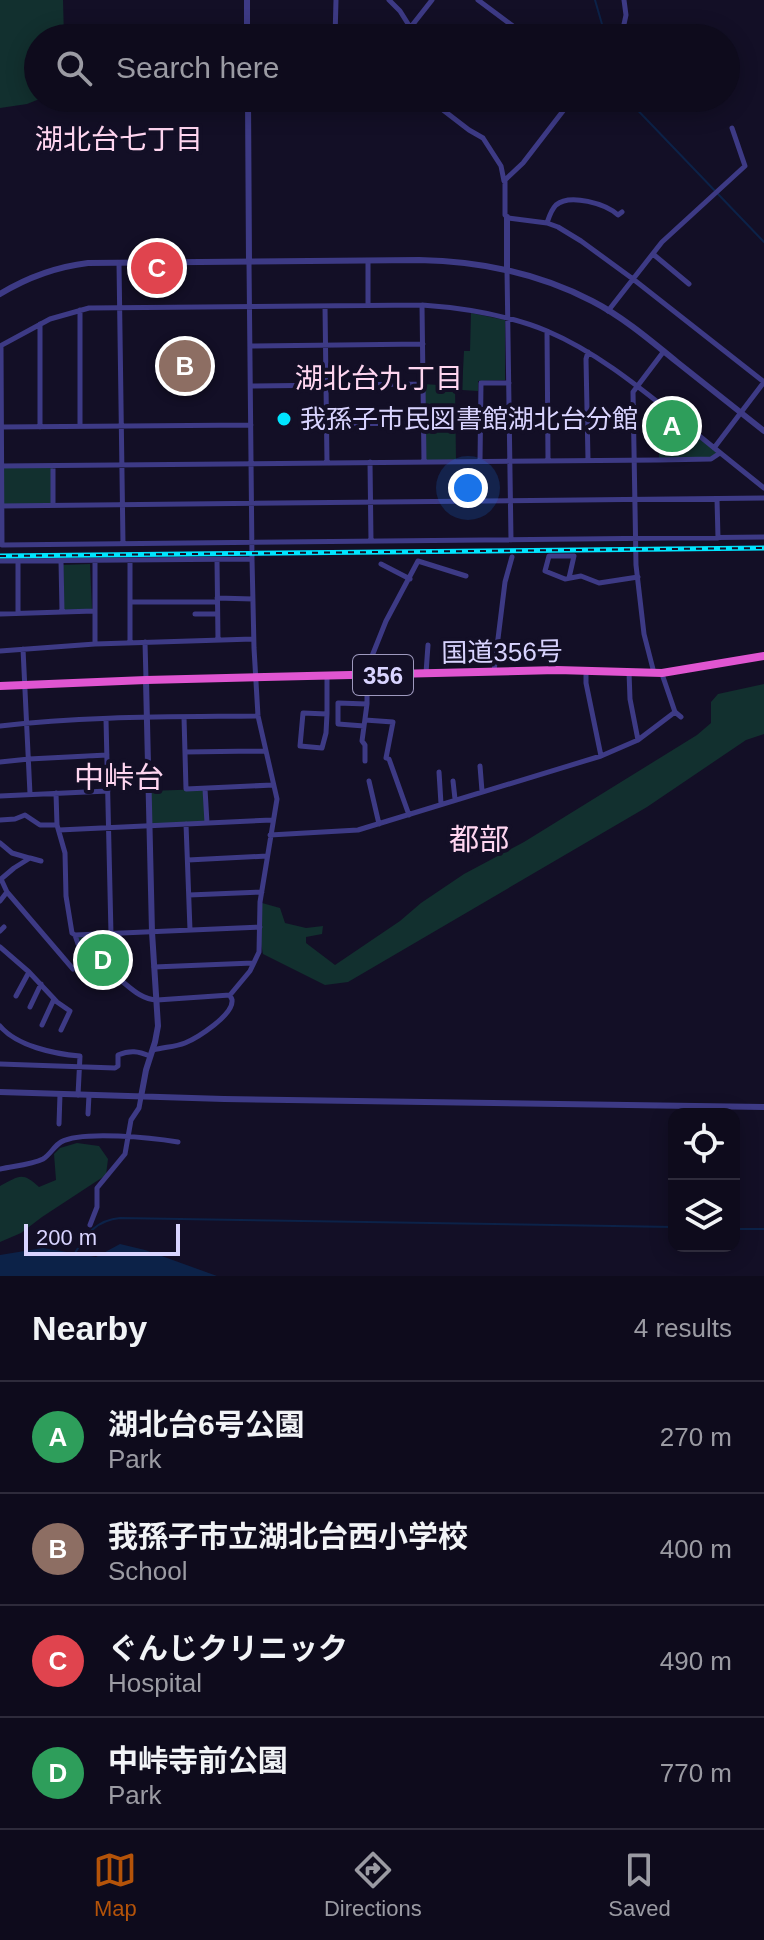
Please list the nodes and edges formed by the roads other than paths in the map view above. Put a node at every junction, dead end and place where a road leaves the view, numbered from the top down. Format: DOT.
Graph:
graph roads {
  1 [pos="247,0"];
  2 [pos="336,0"];
  3 [pos="389,0"];
  4 [pos="432,0"];
  5 [pos="478,0"];
  6 [pos="624,0"];
  7 [pos="247,24"];
  8 [pos="335,24"];
  9 [pos="408,24"];
  10 [pos="413,24"];
  11 [pos="510,24"];
  12 [pos="624,24"];
  13 [pos="248,112"];
  14 [pos="446,112"];
  15 [pos="562,112"];
  16 [pos="732,128"];
  17 [pos="504,182"];
  18 [pos="622,212"];
  19 [pos="508,218"];
  20 [pos="547,223"];
  21 [pos="652,254"];
  22 [pos="368,261"];
  23 [pos="249,262"];
  24 [pos="119,263"];
  25 [pos="507,270"];
  26 [pos="633,279"];
  27 [pos="689,284"];
  28 [pos="0,294"];
  29 [pos="368,305"];
  30 [pos="422,305"];
  31 [pos="250,306"];
  32 [pos="325,306"];
  33 [pos="120,308"];
  34 [pos="80,310"];
  35 [pos="608,311"];
  36 [pos="508,318"];
  37 [pos="40,323"];
  38 [pos="547,331"];
  39 [pos="423,344"];
  40 [pos="325,345"];
  41 [pos="0,346"];
  42 [pos="251,346"];
  43 [pos="664,351"];
  44 [pos="588,352"];
  45 [pos="764,382"];
  46 [pos="509,383"];
  47 [pos="423,384"];
  48 [pos="326,385"];
  49 [pos="251,386"];
  50 [pos="637,386"];
  51 [pos="741,413"];
  52 [pos="424,423"];
  53 [pos="326,424"];
  54 [pos="251,425"];
  55 [pos="80,426"];
  56 [pos="121,426"];
  57 [pos="1,427"];
  58 [pos="40,427"];
  59 [pos="764,431"];
  60 [pos="714,448"];
  61 [pos="720,453"];
  62 [pos="548,460"];
  63 [pos="588,460"];
  64 [pos="634,460"];
  65 [pos="480,461"];
  66 [pos="510,461"];
  67 [pos="370,462"];
  68 [pos="424,462"];
  69 [pos="327,463"];
  70 [pos="252,464"];
  71 [pos="122,465"];
  72 [pos="1,466"];
  73 [pos="53,466"];
  74 [pos="764,488"];
  75 [pos="717,498"];
  76 [pos="764,498"];
  77 [pos="635,499"];
  78 [pos="510,500"];
  79 [pos="371,502"];
  80 [pos="252,503"];
  81 [pos="122,504"];
  82 [pos="53,505"];
  83 [pos="1,506"];
  84 [pos="764,537"];
  85 [pos="635,538"];
  86 [pos="718,538"];
  87 [pos="511,540"];
  88 [pos="371,541"];
  89 [pos="252,543"];
  90 [pos="123,544"];
  91 [pos="1,545"];
  92 [pos="512,557"];
  93 [pos="252,559"];
  94 [pos="217,560"];
  95 [pos="0,561"];
  96 [pos="18,561"];
  97 [pos="61,561"];
  98 [pos="95,561"];
  99 [pos="130,561"];
  100 [pos="381,564"];
  101 [pos="466,576"];
  102 [pos="638,577"];
  103 [pos="569,578"];
  104 [pos="410,579"];
  105 [pos="253,599"];
  106 [pos="217,600"];
  107 [pos="130,602"];
  108 [pos="94,611"];
  109 [pos="62,612"];
  110 [pos="18,613"];
  111 [pos="0,614"];
  112 [pos="195,614"];
  113 [pos="217,614"];
  114 [pos="253,639"];
  115 [pos="218,640"];
  116 [pos="145,642"];
  117 [pos="130,643"];
  118 [pos="95,644"];
  119 [pos="428,645"];
  120 [pos="23,649"];
  121 [pos="0,651"];
  122 [pos="764,656"];
  123 [pos="586,671"];
  124 [pos="494,672"];
  125 [pos="629,672"];
  126 [pos="658,673"];
  127 [pos="425,674"];
  128 [pos="367,675"];
  129 [pos="327,676"];
  130 [pos="256,678"];
  131 [pos="146,680"];
  132 [pos="25,685"];
  133 [pos="0,686"];
  134 [pos="367,704"];
  135 [pos="675,712"];
  136 [pos="327,714"];
  137 [pos="258,716"];
  138 [pos="147,717"];
  139 [pos="184,717"];
  140 [pos="681,717"];
  141 [pos="106,719"];
  142 [pos="27,723"];
  143 [pos="365,723"];
  144 [pos="0,726"];
  145 [pos="638,740"];
  146 [pos="266,751"];
  147 [pos="185,752"];
  148 [pos="399,753"];
  149 [pos="107,755"];
  150 [pos="601,756"];
  151 [pos="29,759"];
  152 [pos="389,759"];
  153 [pos="365,761"];
  154 [pos="0,762"];
  155 [pos="480,766"];
  156 [pos="439,772"];
  157 [pos="369,781"];
  158 [pos="453,781"];
  159 [pos="273,785"];
  160 [pos="205,789"];
  161 [pos="108,791"];
  162 [pos="482,791"];
  163 [pos="56,793"];
  164 [pos="30,794"];
  165 [pos="0,796"];
  166 [pos="455,799"];
  167 [pos="441,804"];
  168 [pos="409,816"];
  169 [pos="0,820"];
  170 [pos="272,820"];
  171 [pos="207,823"];
  172 [pos="186,824"];
  173 [pos="379,824"];
  174 [pos="150,826"];
  175 [pos="58,828"];
  176 [pos="109,828"];
  177 [pos="270,835"];
  178 [pos="0,843"];
  179 [pos="267,856"];
  180 [pos="30,858"];
  181 [pos="188,860"];
  182 [pos="41,861"];
  183 [pos="7,892"];
  184 [pos="262,892"];
  185 [pos="189,895"];
  186 [pos="1,899"];
  187 [pos="260,927"];
  188 [pos="190,930"];
  189 [pos="152,932"];
  190 [pos="115,934"];
  191 [pos="75,935"];
  192 [pos="0,947"];
  193 [pos="254,963"];
  194 [pos="154,967"];
  195 [pos="73,969"];
  196 [pos="29,972"];
  197 [pos="118,978"];
  198 [pos="41,984"];
  199 [pos="230,995"];
  200 [pos="16,996"];
  201 [pos="54,999"];
  202 [pos="157,1000"];
  203 [pos="30,1007"];
  204 [pos="42,1025"];
  205 [pos="0,1026"];
  206 [pos="61,1030"];
  207 [pos="152,1053"];
  208 [pos="0,1064"];
  209 [pos="79,1067"];
  210 [pos="0,1092"];
  211 [pos="60,1094"];
  212 [pos="78,1095"];
  213 [pos="89,1095"];
  214 [pos="141,1097"];
  215 [pos="764,1107"];
  216 [pos="88,1114"];
  217 [pos="59,1124"];
  218 [pos="129,1137"];
  219 [pos="178,1142"];
  220 [pos="0,1169"];
  221 [pos="90,1225"];
  1 -- 7 [label="street"];
  2 -- 8 [label="street"];
  3 -- 9 [label="street"];
  4 -- 10 [label="street"];
  5 -- 11 [label="street"];
  6 -- 12 [label="street"];
  13 -- 23 [label="street"];
  14 -- 17 [label="street"];
  15 -- 17 [label="street"];
  16 -- 21 [label="street"];
  17 -- 19 [label="street"];
  18 -- 20 [label="street"];
  19 -- 20 [label="street"];
  19 -- 25 [label="street"];
  20 -- 26 [label="street"];
  21 -- 26 [label="street"];
  21 -- 27 [label="street"];
  22 -- 23 [label="street"];
  22 -- 25 [label="street"];
  22 -- 29 [label="street"];
  23 -- 24 [label="street"];
  23 -- 31 [label="street"];
  24 -- 28 [label="street"];
  24 -- 33 [label="street"];
  25 -- 35 [label="street"];
  25 -- 36 [label="street"];
  26 -- 35 [label="street"];
  26 -- 45 [label="street"];
  29 -- 30 [label="street"];
  29 -- 32 [label="street"];
  30 -- 36 [label="street"];
  30 -- 39 [label="street"];
  31 -- 32 [label="street"];
  31 -- 33 [label="street"];
  31 -- 42 [label="street"];
  32 -- 40 [label="street"];
  33 -- 34 [label="street"];
  33 -- 56 [label="street"];
  34 -- 37 [label="street"];
  34 -- 55 [label="street"];
  35 -- 43 [label="street"];
  36 -- 38 [label="street"];
  36 -- 46 [label="street"];
  37 -- 41 [label="street"];
  37 -- 58 [label="street"];
  38 -- 44 [label="street"];
  38 -- 62 [label="street"];
  39 -- 40 [label="street"];
  39 -- 47 [label="street"];
  40 -- 42 [label="street"];
  40 -- 48 [label="street"];
  41 -- 57 [label="street"];
  42 -- 49 [label="street"];
  43 -- 50 [label="street"];
  43 -- 51 [label="street"];
  44 -- 50 [label="street"];
  44 -- 63 [label="street"];
  45 -- 51 [label="street"];
  46 -- 65 [label="street"];
  46 -- 66 [label="street"];
  47 -- 48 [label="street"];
  47 -- 52 [label="street"];
  48 -- 49 [label="street"];
  48 -- 53 [label="street"];
  49 -- 54 [label="street"];
  50 -- 60 [label="street"];
  50 -- 64 [label="street"];
  51 -- 59 [label="street"];
  51 -- 60 [label="street"];
  52 -- 53 [label="street"];
  52 -- 68 [label="street"];
  53 -- 69 [label="street"];
  54 -- 56 [label="street"];
  54 -- 70 [label="street"];
  55 -- 56 [label="street"];
  55 -- 58 [label="street"];
  56 -- 71 [label="street"];
  57 -- 58 [label="street"];
  57 -- 72 [label="street"];
  60 -- 61 [label="street"];
  61 -- 64 [label="street"];
  61 -- 74 [label="street"];
  62 -- 63 [label="street"];
  62 -- 66 [label="street"];
  63 -- 64 [label="street"];
  64 -- 77 [label="street"];
  65 -- 66 [label="street"];
  65 -- 68 [label="street"];
  66 -- 78 [label="street"];
  67 -- 68 [label="street"];
  67 -- 69 [label="street"];
  67 -- 79 [label="street"];
  69 -- 70 [label="street"];
  70 -- 71 [label="street"];
  70 -- 80 [label="street"];
  71 -- 73 [label="street"];
  71 -- 81 [label="street"];
  72 -- 73 [label="street"];
  72 -- 83 [label="street"];
  73 -- 82 [label="street"];
  75 -- 76 [label="street"];
  75 -- 77 [label="street"];
  75 -- 86 [label="street"];
  77 -- 78 [label="street"];
  77 -- 85 [label="street"];
  78 -- 79 [label="street"];
  78 -- 87 [label="street"];
  79 -- 80 [label="street"];
  79 -- 88 [label="street"];
  80 -- 81 [label="street"];
  80 -- 89 [label="street"];
  81 -- 82 [label="street"];
  81 -- 90 [label="street"];
  82 -- 83 [label="street"];
  83 -- 91 [label="street"];
  84 -- 86 [label="street"];
  85 -- 86 [label="street"];
  85 -- 87 [label="street"];
  85 -- 102 [label="street"];
  87 -- 88 [label="street"];
  88 -- 89 [label="street"];
  89 -- 90 [label="street"];
  89 -- 93 [label="street"];
  90 -- 91 [label="street"];
  92 -- 124 [label="street"];
  93 -- 94 [label="street"];
  93 -- 105 [label="street"];
  94 -- 99 [label="street"];
  94 -- 106 [label="street"];
  95 -- 96 [label="street"];
  96 -- 97 [label="street"];
  96 -- 110 [label="street"];
  97 -- 98 [label="street"];
  97 -- 109 [label="street"];
  98 -- 99 [label="street"];
  98 -- 108 [label="street"];
  99 -- 107 [label="street"];
  100 -- 104 [label="street"];
  101 -- 104 [label="street"];
  102 -- 103 [label="street"];
  102 -- 126 [label="street"];
  103 -- 103 [label="street"];
  104 -- 128 [label="street"];
  105 -- 106 [label="street"];
  105 -- 114 [label="street"];
  106 -- 107 [label="street"];
  106 -- 113 [label="street"];
  107 -- 117 [label="street"];
  108 -- 109 [label="street"];
  108 -- 118 [label="street"];
  109 -- 110 [label="street"];
  110 -- 111 [label="street"];
  112 -- 113 [label="street"];
  113 -- 115 [label="street"];
  114 -- 115 [label="street"];
  114 -- 130 [label="street"];
  115 -- 116 [label="street"];
  116 -- 117 [label="street"];
  116 -- 131 [label="street"];
  117 -- 118 [label="street"];
  118 -- 120 [label="street"];
  119 -- 127 [label="street"];
  120 -- 121 [label="street"];
  120 -- 132 [label="street"];
  122 -- 126 [label="highway, 国道356号 / 356"];
  123 -- 124 [label="highway, 国道356号 / 356"];
  123 -- 125 [label="highway, 国道356号 / 356"];
  123 -- 150 [label="street"];
  124 -- 127 [label="highway, 国道356号 / 356"];
  125 -- 126 [label="highway, 国道356号 / 356"];
  125 -- 145 [label="street"];
  126 -- 135 [label="street"];
  127 -- 128 [label="highway, 国道356号 / 356"];
  128 -- 129 [label="highway, 国道356号 / 356"];
  128 -- 134 [label="street"];
  129 -- 130 [label="highway, 国道356号 / 356"];
  129 -- 136 [label="street"];
  130 -- 131 [label="highway, 国道356号 / 356"];
  130 -- 137 [label="street"];
  131 -- 132 [label="highway, 国道356号 / 356"];
  131 -- 138 [label="street"];
  132 -- 133 [label="highway, 国道356号 / 356"];
  132 -- 142 [label="street"];
  134 -- 143 [label="street"];
  134 -- 143 [label="street"];
  135 -- 140 [label="street"];
  135 -- 145 [label="street"];
  136 -- 136 [label="street"];
  137 -- 139 [label="street"];
  137 -- 146 [label="street"];
  138 -- 139 [label="street"];
  138 -- 141 [label="street"];
  138 -- 174 [label="street"];
  139 -- 147 [label="street"];
  141 -- 142 [label="street"];
  141 -- 149 [label="street"];
  142 -- 144 [label="street"];
  142 -- 151 [label="street"];
  143 -- 152 [label="street"];
  143 -- 153 [label="street"];
  145 -- 150 [label="street"];
  146 -- 147 [label="street"];
  146 -- 159 [label="street"];
  147 -- 160 [label="street"];
  148 -- 152 [label="street"];
  149 -- 151 [label="street"];
  149 -- 161 [label="street"];
  150 -- 162 [label="street"];
  151 -- 154 [label="street"];
  151 -- 164 [label="street"];
  152 -- 168 [label="street"];
  155 -- 162 [label="street"];
  156 -- 167 [label="street"];
  157 -- 173 [label="street"];
  158 -- 166 [label="street"];
  159 -- 160 [label="street"];
  159 -- 170 [label="street"];
  160 -- 171 [label="street"];
  161 -- 163 [label="street"];
  161 -- 176 [label="street"];
  162 -- 166 [label="street"];
  163 -- 164 [label="street"];
  163 -- 175 [label="street"];
  164 -- 165 [label="street"];
  166 -- 167 [label="street"];
  167 -- 168 [label="street"];
  168 -- 173 [label="street"];
  169 -- 175 [label="street"];
  170 -- 171 [label="street"];
  170 -- 177 [label="street"];
  171 -- 172 [label="street"];
  172 -- 174 [label="street"];
  172 -- 181 [label="street"];
  173 -- 177 [label="street"];
  174 -- 176 [label="street"];
  174 -- 189 [label="street"];
  175 -- 176 [label="street"];
  175 -- 191 [label="street"];
  176 -- 190 [label="street"];
  177 -- 179 [label="street"];
  178 -- 180 [label="street"];
  179 -- 181 [label="street"];
  179 -- 184 [label="street"];
  180 -- 182 [label="street"];
  180 -- 183 [label="street"];
  181 -- 185 [label="street"];
  183 -- 186 [label="street"];
  183 -- 195 [label="street"];
  184 -- 185 [label="street"];
  184 -- 187 [label="street"];
  185 -- 188 [label="street"];
  187 -- 188 [label="street"];
  187 -- 193 [label="street"];
  188 -- 189 [label="street"];
  189 -- 190 [label="street"];
  189 -- 194 [label="street"];
  190 -- 191 [label="street"];
  190 -- 197 [label="street"];
  191 -- 197 [label="street"];
  192 -- 196 [label="street"];
  193 -- 194 [label="street"];
  193 -- 199 [label="street"];
  194 -- 202 [label="street"];
  196 -- 198 [label="street"];
  196 -- 200 [label="street"];
  197 -- 202 [label="street"];
  198 -- 201 [label="street"];
  198 -- 203 [label="street"];
  199 -- 202 [label="street"];
  199 -- 207 [label="street"];
  201 -- 204 [label="street"];
  201 -- 206 [label="street"];
  202 -- 207 [label="street"];
  205 -- 209 [label="street"];
  207 -- 209 [label="street"];
  207 -- 214 [label="street"];
  208 -- 209 [label="street"];
  209 -- 212 [label="street"];
  210 -- 211 [label="street"];
  211 -- 212 [label="street"];
  211 -- 217 [label="street"];
  212 -- 213 [label="street"];
  213 -- 214 [label="street"];
  213 -- 216 [label="street"];
  214 -- 215 [label="street"];
  214 -- 218 [label="street"];
  218 -- 219 [label="street"];
  218 -- 220 [label="street"];
  218 -- 221 [label="street"];
}
